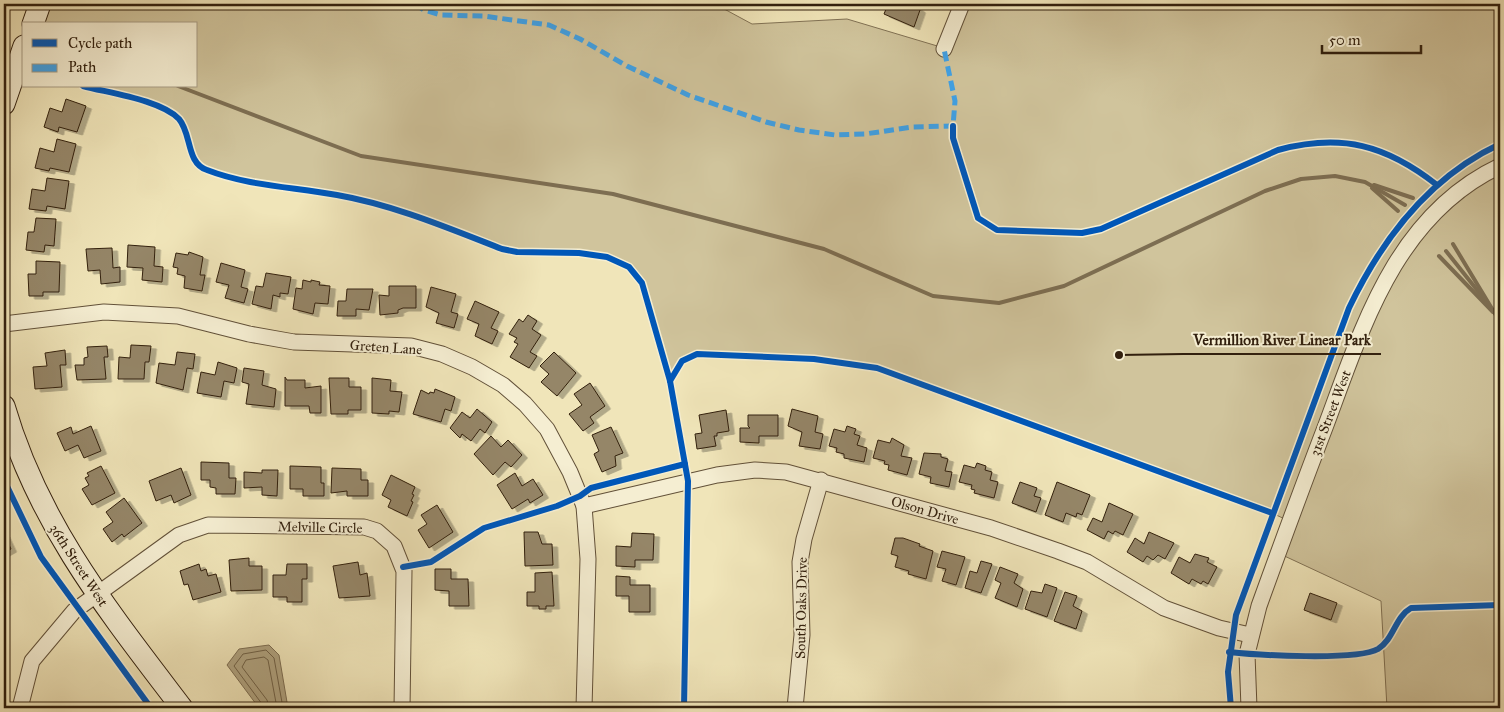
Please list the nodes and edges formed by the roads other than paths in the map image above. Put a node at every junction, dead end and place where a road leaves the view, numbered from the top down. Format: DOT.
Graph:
graph roads {
  1 [pos="40,4"];
  2 [pos="962,4"];
  3 [pos="33,22"];
  4 [pos="944,49"];
  5 [pos="22,52"];
  6 [pos="4,104"];
  7 [pos="1500,166"];
  8 [pos="4,324"];
  9 [pos="4,406"];
  10 [pos="821,480"];
  11 [pos="584,506"];
  12 [pos="95,594"];
  13 [pos="1250,636"];
  14 [pos="20,708"];
  15 [pos="182,708"];
  16 [pos="402,708"];
  17 [pos="584,708"];
  18 [pos="795,708"];
  19 [pos="1249,708"];
  1 -- 3 [label="street"];
  2 -- 4 [label="street"];
  5 -- 6 [label="street"];
  7 -- 13 [label="street, 31st Street West"];
  8 -- 11 [label="street, Greten Lane"];
  9 -- 12 [label="street, 36th Street West"];
  10 -- 11 [label="street, Olson Drive"];
  10 -- 13 [label="street, Olson Drive"];
  10 -- 18 [label="street, South Oaks Drive"];
  11 -- 17 [label="street, Greten Lane"];
  12 -- 14 [label="street, Melville Circle"];
  12 -- 15 [label="street, 36th Street West"];
  12 -- 16 [label="street, Melville Circle"];
  13 -- 19 [label="street, 31st Street West"];
}
